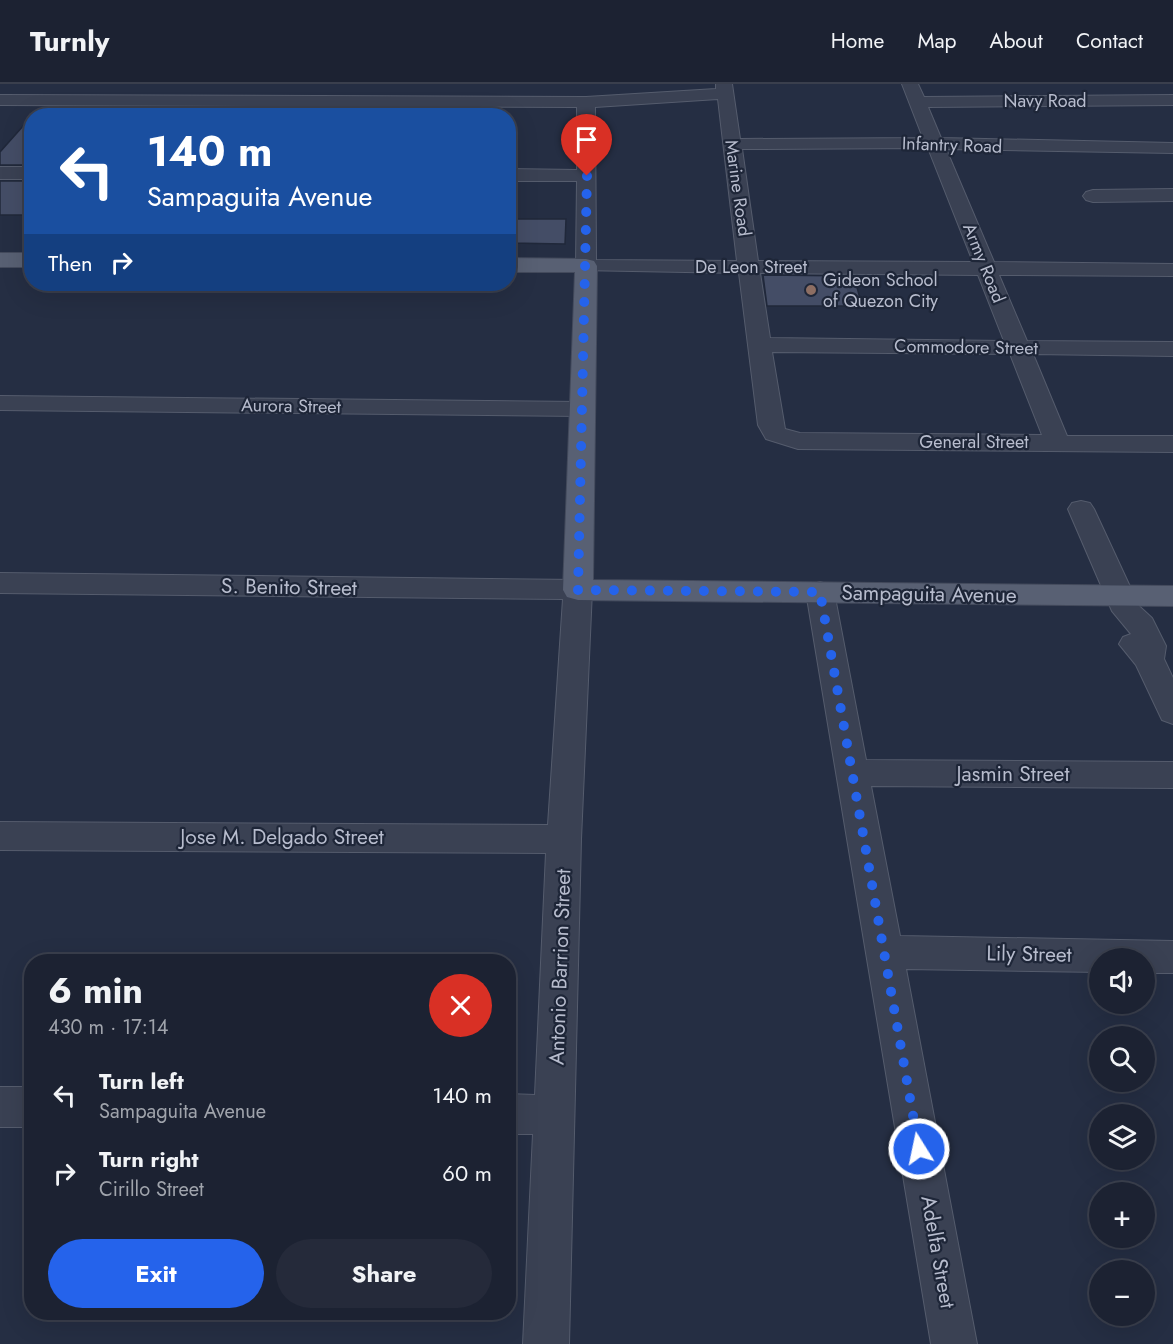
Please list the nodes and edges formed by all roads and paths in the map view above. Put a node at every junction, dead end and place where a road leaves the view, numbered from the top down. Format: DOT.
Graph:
graph roads {
  1 [pos="724,89"];
  2 [pos="913,93"];
  3 [pos="0,100"];
  4 [pos="1173,100"];
  5 [pos="586,102"];
  6 [pos="934,143"];
  7 [pos="732,144"];
  8 [pos="1173,148"];
  9 [pos="0,173"];
  10 [pos="24,173"];
  11 [pos="516,175"];
  12 [pos="587,176"];
  13 [pos="1173,195"];
  14 [pos="1093,196"];
  15 [pos="0,260"];
  16 [pos="24,260"];
  17 [pos="516,265"];
  18 [pos="585,266"];
  19 [pos="748,267"];
  20 [pos="986,269"];
  21 [pos="1173,270"];
  22 [pos="759,345"];
  23 [pos="1018,348"];
  24 [pos="1173,349"];
  25 [pos="0,403"];
  26 [pos="581,409"];
  27 [pos="776,434"];
  28 [pos="1058,442"];
  29 [pos="1173,444"];
  30 [pos="1081,509"];
  31 [pos="0,584"];
  32 [pos="578,590"];
  33 [pos="820,592"];
  34 [pos="1173,596"];
  35 [pos="1124,603"];
  36 [pos="1173,712"];
  37 [pos="853,773"];
  38 [pos="1173,775"];
  39 [pos="0,836"];
  40 [pos="564,839"];
  41 [pos="885,952"];
  42 [pos="1173,957"];
  43 [pos="0,1107"];
  44 [pos="24,1107"];
  45 [pos="516,1114"];
  46 [pos="555,1115"];
  47 [pos="546,1344"];
  48 [pos="954,1344"];
  1 -- 5 [label="street"];
  1 -- 7 [label="street, Marine Road"];
  2 -- 4 [label="street, Navy Road"];
  2 -- 6 [label="street, Army Road"];
  3 -- 5 [label="street"];
  5 -- 12 [label="street"];
  6 -- 7 [label="street, Infantry Road"];
  6 -- 8 [label="street, Infantry Road"];
  6 -- 20 [label="street, Army Road"];
  7 -- 19 [label="street, Marine Road"];
  9 -- 10 [label="street"];
  11 -- 12 [label="street"];
  12 -- 18 [label="street"];
  13 -- 14 [label="street"];
  15 -- 16 [label="main road"];
  17 -- 18 [label="main road, De Leon Street"];
  18 -- 19 [label="street, De Leon Street"];
  18 -- 26 [label="main road"];
  19 -- 20 [label="street, De Leon Street"];
  19 -- 22 [label="street, Marine Road"];
  20 -- 21 [label="street, De Leon Street"];
  20 -- 23 [label="street, Army Road"];
  22 -- 23 [label="street, Commodore Street"];
  22 -- 27 [label="street, Marine Road"];
  23 -- 24 [label="street, Commodore Street"];
  23 -- 28 [label="street, Army Road"];
  25 -- 26 [label="street, Aurora Street"];
  26 -- 32 [label="main road"];
  27 -- 28 [label="street, General Street"];
  28 -- 29 [label="street, General Street"];
  30 -- 35 [label="street"];
  31 -- 32 [label="street, S. Benito Street"];
  32 -- 33 [label="main road, Sampaguita Avenue"];
  32 -- 40 [label="street, Antonio Barrion Street"];
  33 -- 35 [label="main road, Sampaguita Avenue"];
  33 -- 37 [label="street, Adelfa Street"];
  34 -- 35 [label="main road, Sampaguita Avenue"];
  35 -- 36 [label="street"];
  37 -- 38 [label="street, Jasmin Street"];
  37 -- 41 [label="street, Adelfa Street"];
  39 -- 40 [label="street, Jose M. Delgado Street"];
  40 -- 46 [label="street, Antonio Barrion Street"];
  41 -- 42 [label="street, Lily Street"];
  41 -- 48 [label="street, Adelfa Street"];
  43 -- 44 [label="street"];
  45 -- 46 [label="street"];
  46 -- 47 [label="street, Antonio Barrion Street"];
}
